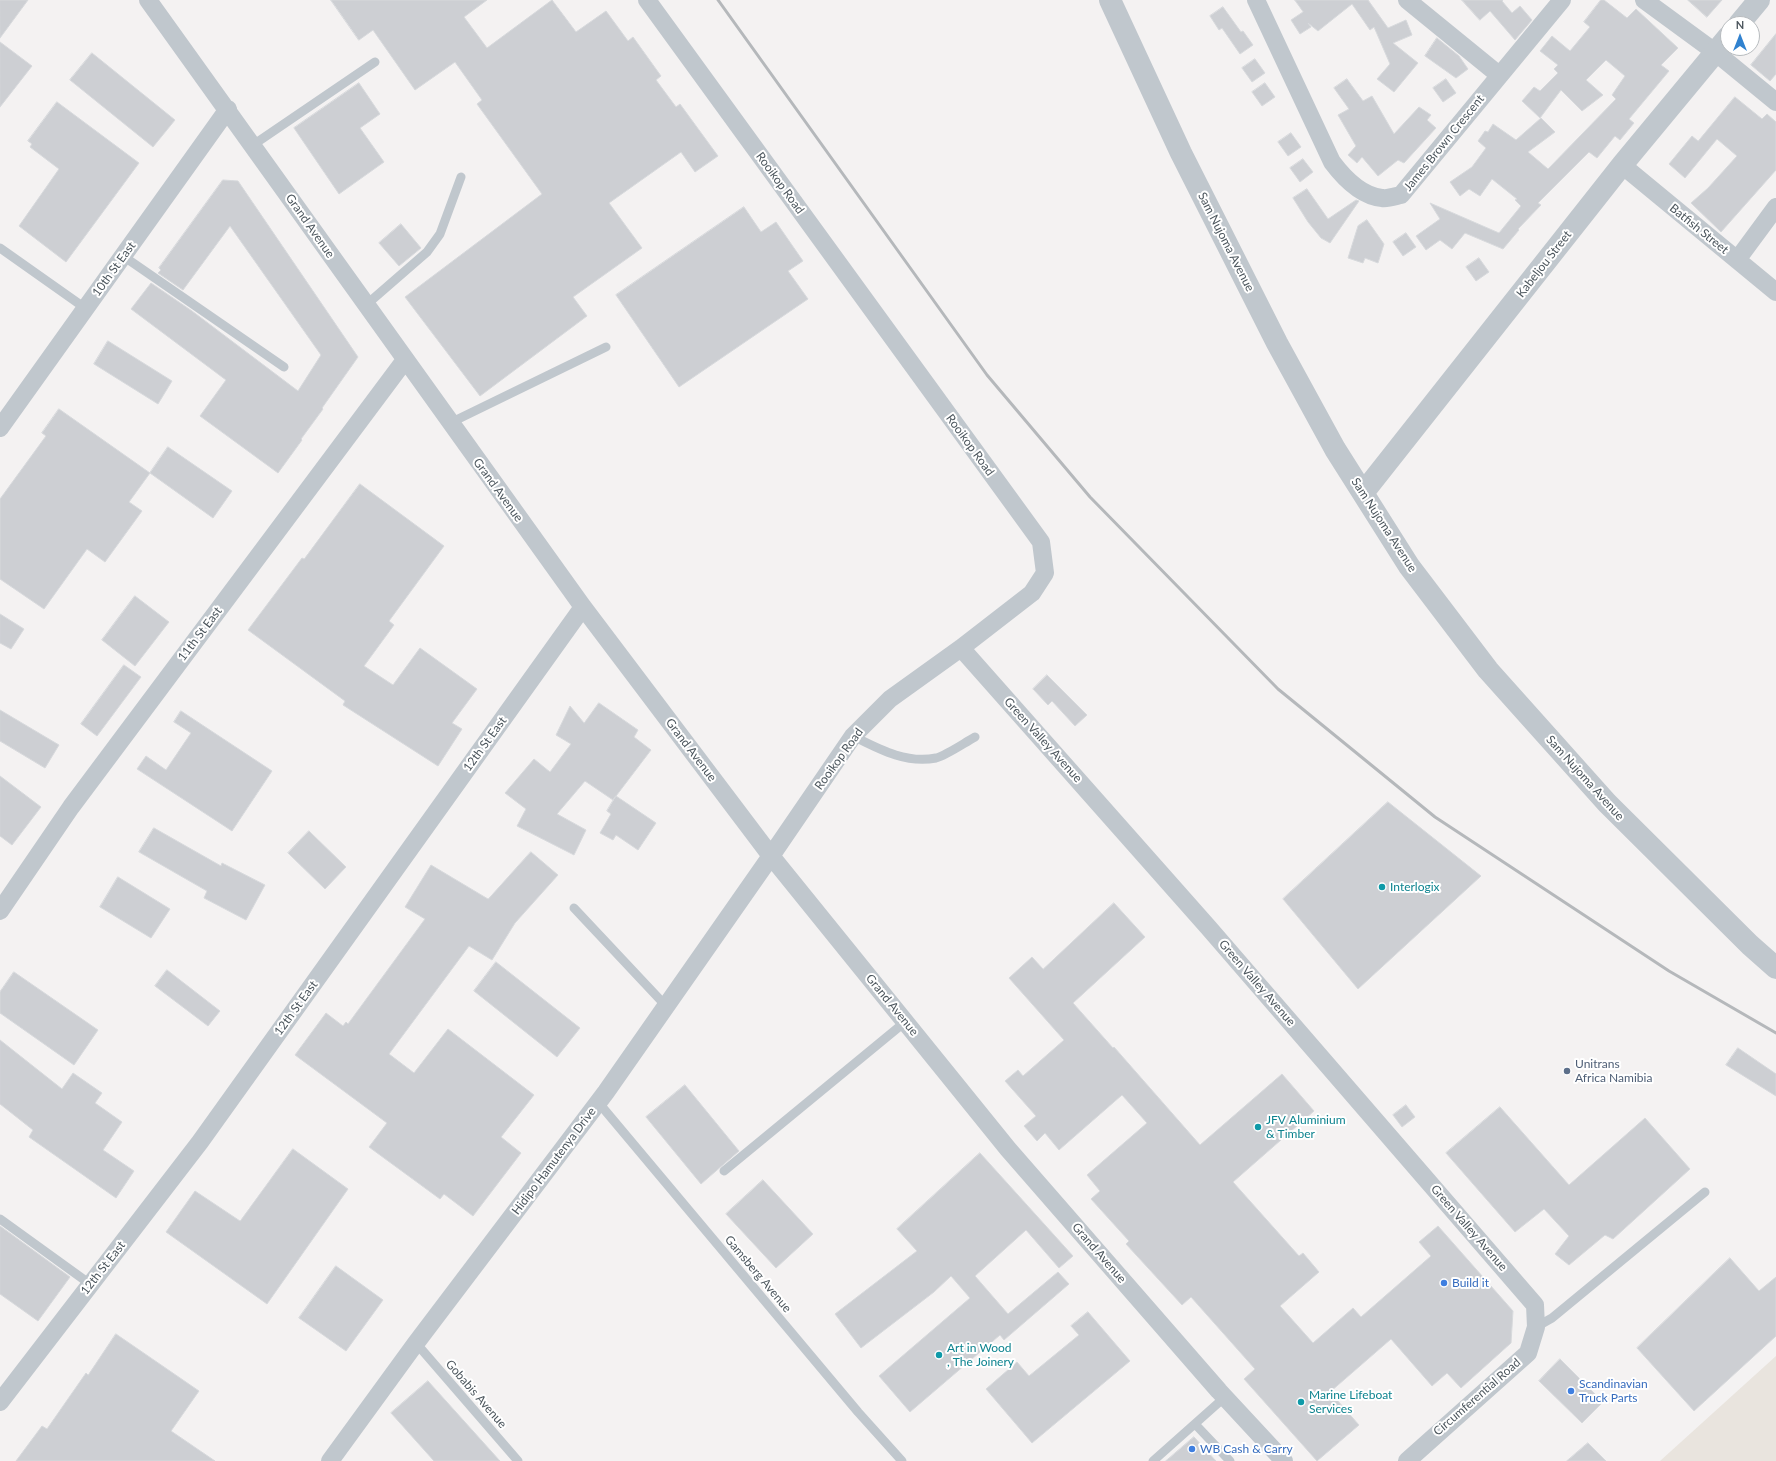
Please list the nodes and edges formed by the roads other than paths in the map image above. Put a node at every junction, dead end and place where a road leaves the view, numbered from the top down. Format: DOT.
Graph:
graph roads {
  1 [pos="148,0"];
  2 [pos="647,0"];
  3 [pos="1110,0"];
  4 [pos="1256,0"];
  5 [pos="1407,0"];
  6 [pos="1562,0"];
  7 [pos="1644,0"];
  8 [pos="1759,0"];
  9 [pos="1746,16"];
  10 [pos="1720,43"];
  11 [pos="1720,46"];
  12 [pos="1733,56"];
  13 [pos="375,62"];
  14 [pos="1499,75"];
  15 [pos="1776,102"];
  16 [pos="228,109"];
  17 [pos="253,145"];
  18 [pos="1622,166"];
  19 [pos="461,177"];
  20 [pos="1776,207"];
  21 [pos="0,248"];
  22 [pos="123,256"];
  23 [pos="1737,260"];
  24 [pos="1776,292"];
  25 [pos="366,305"];
  26 [pos="86,308"];
  27 [pos="606,348"];
  28 [pos="405,360"];
  29 [pos="284,367"];
  30 [pos="450,423"];
  31 [pos="0,428"];
  32 [pos="1363,493"];
  33 [pos="583,607"];
  34 [pos="961,648"];
  35 [pos="853,736"];
  36 [pos="975,737"];
  37 [pos="771,856"];
  38 [pos="574,908"];
  39 [pos="0,911"];
  40 [pos="1776,968"];
  41 [pos="666,1006"];
  42 [pos="905,1022"];
  43 [pos="598,1102"];
  44 [pos="724,1171"];
  45 [pos="1705,1192"];
  46 [pos="0,1219"];
  47 [pos="90,1284"];
  48 [pos="1536,1327"];
  49 [pos="416,1343"];
  50 [pos="1225,1397"];
  51 [pos="0,1402"];
  52 [pos="1195,1424"];
  53 [pos="330,1461"];
  54 [pos="518,1461"];
  55 [pos="902,1461"];
  56 [pos="1153,1461"];
  57 [pos="1230,1461"];
  58 [pos="1284,1461"];
  59 [pos="1407,1461"];
  1 -- 16 [label="street, Grand Avenue"];
  2 -- 34 [label="street, Rooikop Road"];
  3 -- 32 [label="street, Sam Nujoma Avenue"];
  4 -- 14 [label="street, James Brown Crescent"];
  5 -- 14 [label="street"];
  6 -- 14 [label="street, James Brown Crescent"];
  7 -- 10 [label="street"];
  8 -- 9 [label="street"];
  11 -- 18 [label="street, Kabeljou Street"];
  12 -- 15 [label="street"];
  13 -- 17 [label="lane"];
  16 -- 17 [label="street, Grand Avenue"];
  16 -- 22 [label="street, 10th St East"];
  17 -- 25 [label="street, Grand Avenue"];
  18 -- 23 [label="street, Batfish Street"];
  18 -- 32 [label="street, Kabeljou Street"];
  19 -- 25 [label="lane"];
  20 -- 23 [label="street"];
  21 -- 26 [label="lane"];
  22 -- 26 [label="street, 10th St East"];
  22 -- 29 [label="lane"];
  23 -- 24 [label="street, Batfish Street"];
  25 -- 28 [label="street, Grand Avenue"];
  26 -- 31 [label="street, 10th St East"];
  27 -- 30 [label="lane"];
  28 -- 30 [label="street, Grand Avenue"];
  28 -- 39 [label="street, 11th St East"];
  30 -- 33 [label="street, Grand Avenue"];
  32 -- 40 [label="street, Sam Nujoma Avenue"];
  33 -- 37 [label="street, Grand Avenue"];
  33 -- 47 [label="street, 12th St East"];
  34 -- 35 [label="street, Rooikop Road"];
  34 -- 48 [label="street, Green Valley Avenue"];
  35 -- 36 [label="lane"];
  35 -- 37 [label="street, Rooikop Road"];
  37 -- 41 [label="street, Hidipo Hamutenya Drive"];
  37 -- 42 [label="street, Grand Avenue"];
  38 -- 41 [label="lane"];
  41 -- 43 [label="street, Hidipo Hamutenya Drive"];
  42 -- 44 [label="lane"];
  42 -- 50 [label="street, Grand Avenue"];
  43 -- 49 [label="street, Hidipo Hamutenya Drive"];
  43 -- 55 [label="lane, Gamsberg Avenue"];
  45 -- 48 [label="lane"];
  46 -- 47 [label="lane"];
  47 -- 51 [label="street, 12th St East"];
  48 -- 59 [label="street, Circumferential Road"];
  49 -- 53 [label="street, Hidipo Hamutenya Drive"];
  49 -- 54 [label="lane, Gobabis Avenue"];
  50 -- 52 [label="lane"];
  50 -- 58 [label="street, Grand Avenue"];
  52 -- 56 [label="lane"];
  52 -- 57 [label="lane"];
}
